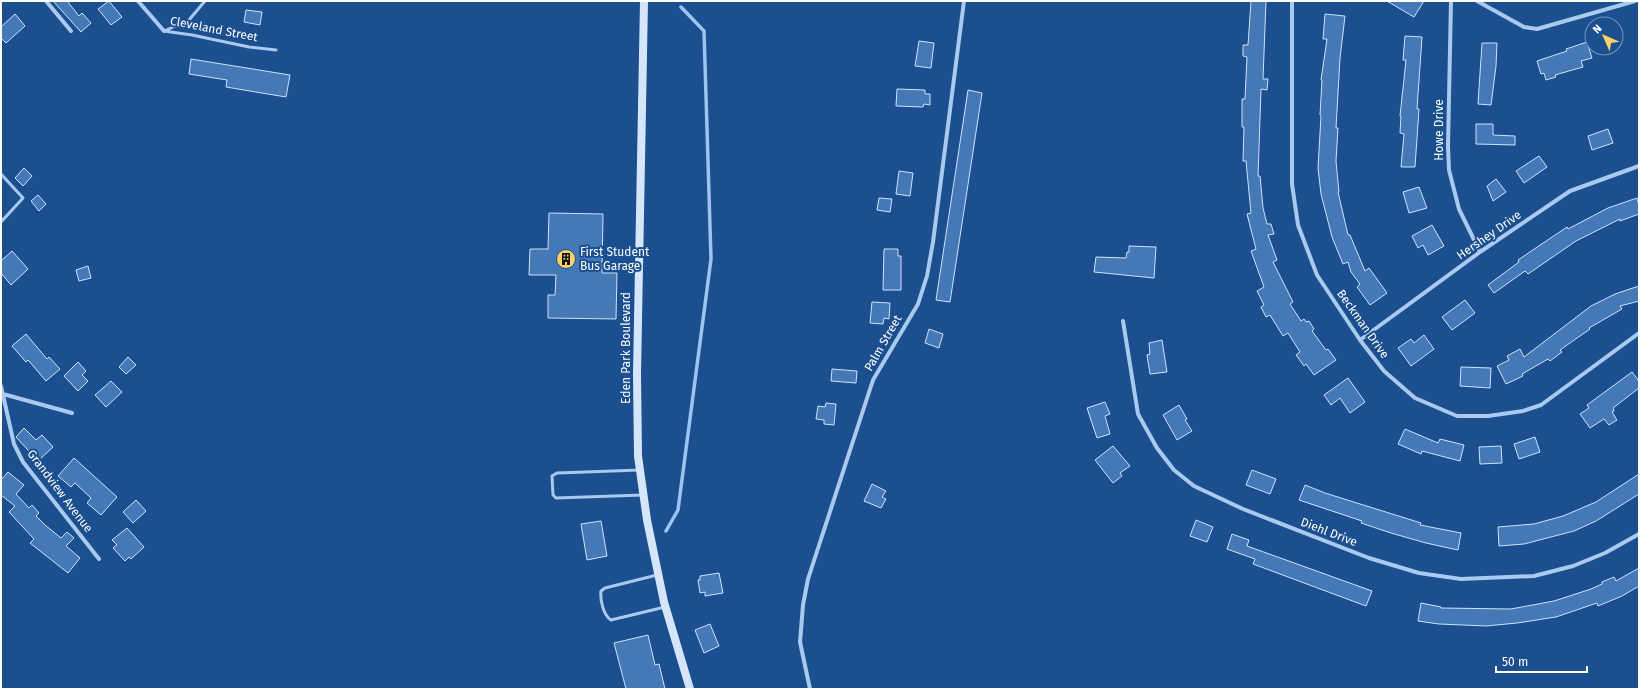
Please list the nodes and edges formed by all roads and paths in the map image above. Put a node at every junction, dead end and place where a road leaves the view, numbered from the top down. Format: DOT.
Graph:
graph roads {
  1 [pos="46,1"];
  2 [pos="138,1"];
  3 [pos="205,1"];
  4 [pos="644,1"];
  5 [pos="964,1"];
  6 [pos="1292,1"];
  7 [pos="1451,1"];
  8 [pos="1477,1"];
  9 [pos="1635,1"];
  10 [pos="71,31"];
  11 [pos="164,31"];
  12 [pos="276,50"];
  13 [pos="1639,166"];
  14 [pos="1,174"];
  15 [pos="1,222"];
  16 [pos="1480,252"];
  17 [pos="1123,321"];
  18 [pos="1639,333"];
  19 [pos="1360,340"];
  20 [pos="1,386"];
  21 [pos="3,394"];
  22 [pos="72,413"];
  23 [pos="640,470"];
  24 [pos="643,495"];
  25 [pos="1639,534"];
  26 [pos="99,559"];
  27 [pos="658,575"];
  28 [pos="665,607"];
  29 [pos="690,689"];
  30 [pos="810,689"];
  1 -- 10 [label="street"];
  2 -- 11 [label="street, Cleveland Street"];
  3 -- 11 [label="lane"];
  4 -- 23 [label="main road, Eden Park Boulevard"];
  5 -- 30 [label="street, Palm Street"];
  6 -- 19 [label="street, Beckman Drive"];
  7 -- 16 [label="street, Howe Drive"];
  8 -- 9 [label="street"];
  11 -- 12 [label="lane, Cleveland Street"];
  13 -- 16 [label="street, Hershey Drive"];
  14 -- 15 [label="lane"];
  16 -- 19 [label="street, Hershey Drive"];
  17 -- 25 [label="street, Diehl Drive"];
  18 -- 19 [label="street, Beckman Drive"];
  20 -- 21 [label="street, Grandview Avenue"];
  21 -- 22 [label="street"];
  21 -- 26 [label="street, Grandview Avenue"];
  23 -- 24 [label="main road, Eden Park Boulevard"];
  23 -- 24 [label="lane"];
  24 -- 27 [label="main road, Eden Park Boulevard"];
  27 -- 28 [label="main road, Eden Park Boulevard"];
  27 -- 28 [label="lane"];
  28 -- 29 [label="main road, Eden Park Boulevard"];
}
